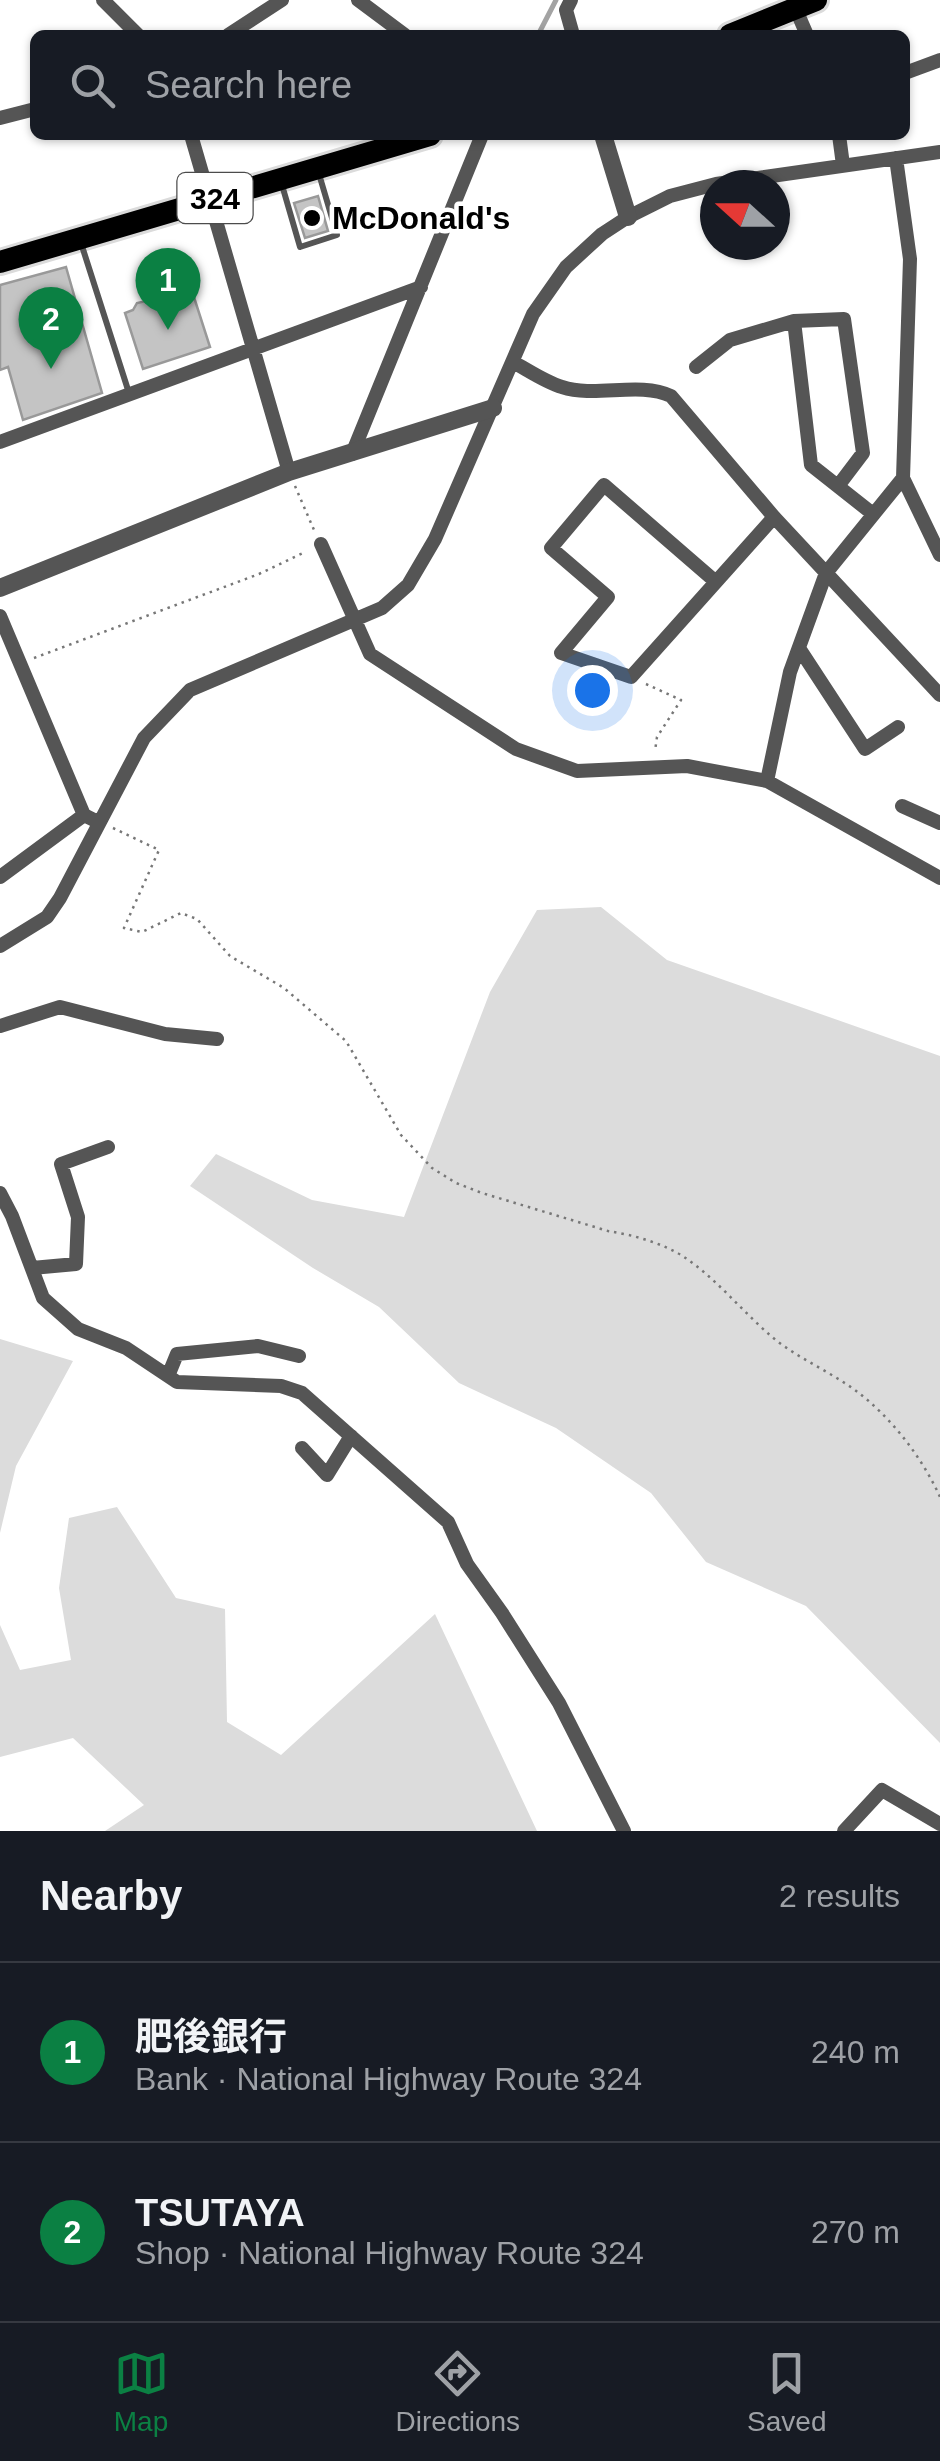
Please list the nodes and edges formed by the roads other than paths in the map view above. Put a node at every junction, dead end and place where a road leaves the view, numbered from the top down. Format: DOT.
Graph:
graph roads {
  1 [pos="104,0"];
  2 [pos="282,0"];
  3 [pos="358,0"];
  4 [pos="571,0"];
  5 [pos="801,3"];
  6 [pos="133,30"];
  7 [pos="236,30"];
  8 [pos="398,30"];
  9 [pos="572,30"];
  10 [pos="741,30"];
  11 [pos="806,30"];
  12 [pos="940,60"];
  13 [pos="910,71"];
  14 [pos="30,109"];
  15 [pos="0,118"];
  16 [pos="192,140"];
  17 [pos="413,140"];
  18 [pos="480,140"];
  19 [pos="605,140"];
  20 [pos="840,140"];
  21 [pos="940,152"];
  22 [pos="896,158"];
  23 [pos="843,166"];
  24 [pos="318,168"];
  25 [pos="280,179"];
  26 [pos="209,200"];
  27 [pos="628,217"];
  28 [pos="80,240"];
  29 [pos="0,262"];
  30 [pos="421,287"];
  31 [pos="794,322"];
  32 [pos="251,348"];
  33 [pos="512,362"];
  34 [pos="696,367"];
  35 [pos="130,394"];
  36 [pos="492,408"];
  37 [pos="0,442"];
  38 [pos="352,454"];
  39 [pos="289,472"];
  40 [pos="903,478"];
  41 [pos="838,486"];
  42 [pos="873,514"];
  43 [pos="774,517"];
  44 [pos="320,544"];
  45 [pos="940,554"];
  46 [pos="826,573"];
  47 [pos="716,582"];
  48 [pos="0,588"];
  49 [pos="0,616"];
  50 [pos="354,620"];
  51 [pos="799,648"];
  52 [pos="940,696"];
  53 [pos="898,727"];
  54 [pos="768,781"];
  55 [pos="902,806"];
  56 [pos="91,818"];
  57 [pos="940,823"];
  58 [pos="0,878"];
  59 [pos="940,878"];
  60 [pos="0,946"];
  61 [pos="0,1026"];
  62 [pos="217,1039"];
  63 [pos="108,1147"];
  64 [pos="0,1194"];
  65 [pos="32,1268"];
  66 [pos="299,1356"];
  67 [pos="168,1376"];
  68 [pos="351,1436"];
  69 [pos="302,1448"];
  70 [pos="940,1824"];
  71 [pos="624,1831"];
  72 [pos="844,1831"];
  1 -- 6 [label="street"];
  2 -- 7 [label="street"];
  3 -- 8 [label="street"];
  4 -- 9 [label="street"];
  5 -- 10 [label="highway"];
  5 -- 11 [label="street"];
  12 -- 13 [label="street"];
  14 -- 15 [label="street"];
  16 -- 26 [label="street"];
  17 -- 24 [label="highway, 324"];
  18 -- 30 [label="street"];
  19 -- 27 [label="street"];
  20 -- 23 [label="street"];
  21 -- 22 [label="street"];
  22 -- 23 [label="street"];
  22 -- 40 [label="street"];
  23 -- 27 [label="street"];
  24 -- 25 [label="highway, 324"];
  24 -- 25 [label="lane"];
  25 -- 26 [label="highway, 324"];
  26 -- 28 [label="highway, 324"];
  26 -- 32 [label="street"];
  27 -- 33 [label="street"];
  28 -- 29 [label="highway, 324"];
  28 -- 35 [label="lane"];
  30 -- 32 [label="street"];
  30 -- 38 [label="street"];
  31 -- 34 [label="street"];
  31 -- 41 [label="street"];
  31 -- 41 [label="street"];
  32 -- 35 [label="street"];
  32 -- 39 [label="street"];
  33 -- 36 [label="street"];
  33 -- 43 [label="street"];
  35 -- 37 [label="street"];
  36 -- 38 [label="street"];
  36 -- 50 [label="street"];
  38 -- 39 [label="street"];
  39 -- 48 [label="street"];
  40 -- 42 [label="street"];
  40 -- 45 [label="street"];
  41 -- 42 [label="street"];
  42 -- 46 [label="street"];
  43 -- 46 [label="street"];
  43 -- 47 [label="street"];
  44 -- 50 [label="street"];
  46 -- 51 [label="street"];
  46 -- 52 [label="street"];
  47 -- 47 [label="street"];
  49 -- 56 [label="street"];
  50 -- 54 [label="street"];
  50 -- 56 [label="street"];
  51 -- 53 [label="street"];
  51 -- 54 [label="street"];
  54 -- 59 [label="street"];
  55 -- 57 [label="street"];
  56 -- 58 [label="street"];
  56 -- 60 [label="street"];
  61 -- 62 [label="street"];
  63 -- 65 [label="street"];
  64 -- 65 [label="street"];
  65 -- 67 [label="street"];
  66 -- 67 [label="street"];
  67 -- 68 [label="street"];
  68 -- 69 [label="street"];
  68 -- 71 [label="street"];
  70 -- 72 [label="street"];
}
